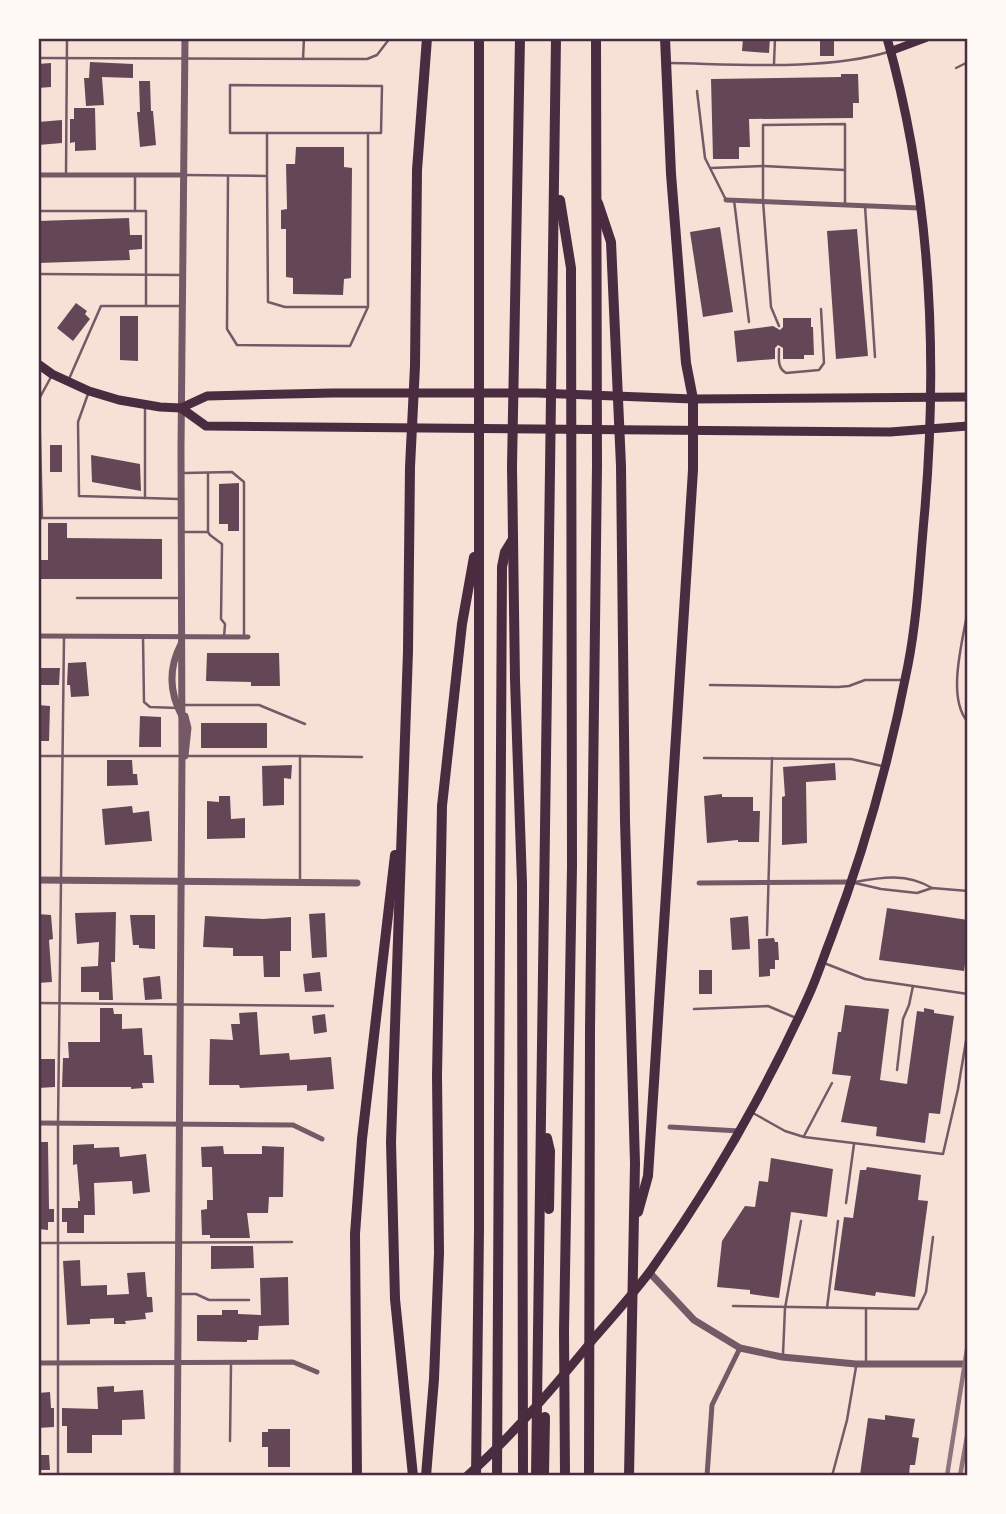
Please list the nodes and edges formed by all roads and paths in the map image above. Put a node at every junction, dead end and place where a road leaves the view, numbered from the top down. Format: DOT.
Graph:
graph roads {
  1 [pos="67,38"];
  2 [pos="185,38"];
  3 [pos="304,38"];
  4 [pos="390,38"];
  5 [pos="427,38"];
  6 [pos="479,38"];
  7 [pos="520,38"];
  8 [pos="556,38"];
  9 [pos="596,38"];
  10 [pos="665,38"];
  11 [pos="775,38"];
  12 [pos="887,38"];
  13 [pos="926,38"];
  14 [pos="891,51"];
  15 [pos="38,58"];
  16 [pos="67,58"];
  17 [pos="185,59"];
  18 [pos="303,59"];
  19 [pos="968,62"];
  20 [pos="666,63"];
  21 [pos="774,64"];
  22 [pos="956,68"];
  23 [pos="697,91"];
  24 [pos="267,133"];
  25 [pos="368,133"];
  26 [pos="763,166"];
  27 [pos="711,168"];
  28 [pos="556,169"];
  29 [pos="845,170"];
  30 [pos="38,175"];
  31 [pos="66,175"];
  32 [pos="135,175"];
  33 [pos="185,176"];
  34 [pos="228,176"];
  35 [pos="267,176"];
  36 [pos="595,194"];
  37 [pos="726,200"];
  38 [pos="734,200"];
  39 [pos="763,201"];
  40 [pos="845,205"];
  41 [pos="865,206"];
  42 [pos="919,208"];
  43 [pos="38,211"];
  44 [pos="135,211"];
  45 [pos="38,274"];
  46 [pos="146,275"];
  47 [pos="183,275"];
  48 [pos="146,306"];
  49 [pos="183,306"];
  50 [pos="368,307"];
  51 [pos="821,309"];
  52 [pos="749,322"];
  53 [pos="779,327"];
  54 [pos="779,349"];
  55 [pos="875,357"];
  56 [pos="38,364"];
  57 [pos="52,374"];
  58 [pos="68,382"];
  59 [pos="89,391"];
  60 [pos="414,392"];
  61 [pos="931,396"];
  62 [pos="968,397"];
  63 [pos="693,399"];
  64 [pos="39,406"];
  65 [pos="145,406"];
  66 [pos="181,408"];
  67 [pos="968,426"];
  68 [pos="412,429"];
  69 [pos="930,429"];
  70 [pos="693,432"];
  71 [pos="181,473"];
  72 [pos="208,473"];
  73 [pos="145,498"];
  74 [pos="181,499"];
  75 [pos="40,518"];
  76 [pos="181,518"];
  77 [pos="479,530"];
  78 [pos="181,532"];
  79 [pos="208,532"];
  80 [pos="513,539"];
  81 [pos="77,598"];
  82 [pos="181,598"];
  83 [pos="968,609"];
  84 [pos="38,636"];
  85 [pos="64,637"];
  86 [pos="143,637"];
  87 [pos="224,637"];
  88 [pos="246,637"];
  89 [pos="181,640"];
  90 [pos="905,680"];
  91 [pos="710,685"];
  92 [pos="180,706"];
  93 [pos="968,722"];
  94 [pos="305,724"];
  95 [pos="38,755"];
  96 [pos="63,755"];
  97 [pos="184,756"];
  98 [pos="300,757"];
  99 [pos="362,757"];
  100 [pos="704,758"];
  101 [pos="772,758"];
  102 [pos="885,766"];
  103 [pos="404,772"];
  104 [pos="38,880"];
  105 [pos="62,880"];
  106 [pos="180,881"];
  107 [pos="300,882"];
  108 [pos="851,882"];
  109 [pos="357,883"];
  110 [pos="699,883"];
  111 [pos="769,884"];
  112 [pos="932,888"];
  113 [pos="968,891"];
  114 [pos="767,935"];
  115 [pos="821,962"];
  116 [pos="913,986"];
  117 [pos="968,994"];
  118 [pos="38,1003"];
  119 [pos="60,1003"];
  120 [pos="180,1006"];
  121 [pos="333,1006"];
  122 [pos="694,1009"];
  123 [pos="797,1019"];
  124 [pos="968,1029"];
  125 [pos="897,1070"];
  126 [pos="832,1083"];
  127 [pos="750,1111"];
  128 [pos="38,1124"];
  129 [pos="58,1124"];
  130 [pos="179,1124"];
  131 [pos="670,1127"];
  132 [pos="738,1131"];
  133 [pos="804,1137"];
  134 [pos="323,1139"];
  135 [pos="854,1143"];
  136 [pos="846,1203"];
  137 [pos="801,1221"];
  138 [pos="838,1222"];
  139 [pos="634,1224"];
  140 [pos="933,1237"];
  141 [pos="292,1242"];
  142 [pos="38,1243"];
  143 [pos="60,1243"];
  144 [pos="178,1243"];
  145 [pos="649,1272"];
  146 [pos="178,1294"];
  147 [pos="249,1300"];
  148 [pos="733,1306"];
  149 [pos="785,1308"];
  150 [pos="827,1308"];
  151 [pos="866,1309"];
  152 [pos="740,1348"];
  153 [pos="782,1357"];
  154 [pos="178,1361"];
  155 [pos="231,1361"];
  156 [pos="38,1363"];
  157 [pos="59,1363"];
  158 [pos="856,1364"];
  159 [pos="866,1364"];
  160 [pos="968,1364"];
  161 [pos="317,1372"];
  162 [pos="230,1441"];
  163 [pos="541,1441"];
  164 [pos="58,1475"];
  165 [pos="177,1475"];
  166 [pos="357,1475"];
  167 [pos="413,1475"];
  168 [pos="426,1475"];
  169 [pos="467,1475"];
  170 [pos="477,1475"];
  171 [pos="497,1475"];
  172 [pos="523,1475"];
  173 [pos="536,1475"];
  174 [pos="544,1475"];
  175 [pos="565,1475"];
  176 [pos="590,1475"];
  177 [pos="629,1475"];
  178 [pos="707,1475"];
  179 [pos="832,1475"];
  1 -- 16 [label="lane"];
  2 -- 17 [label="street"];
  3 -- 18 [label="lane"];
  4 -- 18 [label="lane"];
  5 -- 60 [label="highway"];
  6 -- 77 [label="highway"];
  7 -- 80 [label="highway"];
  8 -- 28 [label="highway"];
  9 -- 36 [label="highway"];
  10 -- 20 [label="highway"];
  11 -- 21 [label="lane"];
  12 -- 14 [label="main road"];
  13 -- 14 [label="main road"];
  14 -- 21 [label="lane"];
  14 -- 42 [label="main road"];
  15 -- 16 [label="lane"];
  16 -- 17 [label="lane"];
  16 -- 31 [label="lane"];
  17 -- 18 [label="lane"];
  17 -- 33 [label="street"];
  19 -- 22 [label="lane"];
  20 -- 21 [label="lane"];
  20 -- 63 [label="highway"];
  23 -- 27 [label="lane"];
  24 -- 25 [label="lane"];
  24 -- 25 [label="lane"];
  24 -- 35 [label="lane"];
  25 -- 50 [label="lane"];
  26 -- 27 [label="lane"];
  26 -- 29 [label="lane"];
  26 -- 29 [label="lane"];
  26 -- 39 [label="lane"];
  27 -- 37 [label="lane"];
  28 -- 163 [label="highway"];
  28 -- 175 [label="highway"];
  29 -- 40 [label="lane"];
  30 -- 31 [label="street"];
  31 -- 32 [label="street"];
  32 -- 33 [label="street"];
  32 -- 44 [label="lane"];
  33 -- 34 [label="lane"];
  33 -- 47 [label="street"];
  34 -- 35 [label="lane"];
  34 -- 50 [label="lane"];
  35 -- 50 [label="lane"];
  36 -- 139 [label="highway"];
  36 -- 176 [label="highway"];
  37 -- 38 [label="street"];
  38 -- 39 [label="street"];
  38 -- 52 [label="lane"];
  39 -- 40 [label="street"];
  39 -- 53 [label="lane"];
  40 -- 41 [label="street"];
  41 -- 42 [label="street"];
  41 -- 55 [label="lane"];
  42 -- 61 [label="main road"];
  43 -- 44 [label="lane"];
  44 -- 46 [label="lane"];
  45 -- 46 [label="lane"];
  46 -- 47 [label="lane"];
  46 -- 48 [label="lane"];
  47 -- 49 [label="street"];
  48 -- 49 [label="lane"];
  48 -- 58 [label="lane"];
  49 -- 66 [label="street"];
  51 -- 54 [label="lane"];
  56 -- 57 [label="main road"];
  57 -- 58 [label="main road"];
  57 -- 64 [label="lane"];
  58 -- 59 [label="main road"];
  59 -- 65 [label="main road"];
  59 -- 73 [label="lane"];
  60 -- 63 [label="main road"];
  60 -- 66 [label="main road"];
  60 -- 68 [label="highway"];
  61 -- 62 [label="main road"];
  61 -- 63 [label="main road"];
  61 -- 69 [label="main road"];
  63 -- 70 [label="highway"];
  64 -- 75 [label="lane"];
  65 -- 66 [label="main road"];
  65 -- 73 [label="lane"];
  66 -- 68 [label="main road"];
  66 -- 71 [label="street"];
  67 -- 69 [label="main road"];
  68 -- 70 [label="main road"];
  68 -- 103 [label="highway"];
  69 -- 70 [label="main road"];
  69 -- 90 [label="main road"];
  70 -- 139 [label="highway"];
  71 -- 72 [label="lane"];
  71 -- 74 [label="street"];
  72 -- 79 [label="lane"];
  72 -- 88 [label="lane"];
  73 -- 74 [label="lane"];
  74 -- 76 [label="street"];
  75 -- 76 [label="lane"];
  76 -- 78 [label="street"];
  77 -- 168 [label="highway"];
  77 -- 170 [label="highway"];
  78 -- 79 [label="lane"];
  78 -- 82 [label="street"];
  79 -- 87 [label="lane"];
  80 -- 171 [label="highway"];
  80 -- 172 [label="highway"];
  81 -- 82 [label="lane"];
  82 -- 89 [label="street"];
  83 -- 93 [label="lane"];
  84 -- 85 [label="street"];
  85 -- 86 [label="street"];
  85 -- 96 [label="lane"];
  86 -- 89 [label="street"];
  86 -- 92 [label="lane"];
  87 -- 88 [label="street"];
  87 -- 89 [label="street"];
  89 -- 92 [label="street"];
  90 -- 91 [label="lane"];
  90 -- 102 [label="main road"];
  92 -- 94 [label="lane"];
  92 -- 97 [label="street"];
  92 -- 97 [label="street"];
  95 -- 96 [label="lane"];
  96 -- 97 [label="lane"];
  96 -- 105 [label="lane"];
  97 -- 98 [label="lane"];
  97 -- 106 [label="street"];
  98 -- 99 [label="lane"];
  98 -- 107 [label="lane"];
  100 -- 101 [label="lane"];
  101 -- 102 [label="lane"];
  101 -- 111 [label="lane"];
  102 -- 108 [label="main road"];
  103 -- 166 [label="highway"];
  103 -- 167 [label="highway"];
  104 -- 105 [label="street"];
  105 -- 106 [label="street"];
  105 -- 119 [label="lane"];
  106 -- 107 [label="street"];
  106 -- 120 [label="street"];
  107 -- 109 [label="street"];
  108 -- 111 [label="street"];
  108 -- 112 [label="lane"];
  108 -- 112 [label="lane"];
  108 -- 115 [label="main road"];
  110 -- 111 [label="street"];
  111 -- 114 [label="lane"];
  112 -- 113 [label="lane"];
  115 -- 116 [label="lane"];
  115 -- 123 [label="main road"];
  116 -- 117 [label="lane"];
  116 -- 125 [label="lane"];
  118 -- 119 [label="lane"];
  119 -- 120 [label="lane"];
  119 -- 129 [label="lane"];
  120 -- 121 [label="lane"];
  120 -- 130 [label="street"];
  122 -- 123 [label="lane"];
  123 -- 127 [label="main road"];
  124 -- 135 [label="lane"];
  126 -- 133 [label="lane"];
  127 -- 132 [label="main road"];
  127 -- 133 [label="lane"];
  128 -- 129 [label="street"];
  129 -- 130 [label="street"];
  129 -- 143 [label="lane"];
  130 -- 134 [label="street"];
  130 -- 144 [label="street"];
  131 -- 132 [label="street"];
  132 -- 145 [label="main road"];
  133 -- 135 [label="lane"];
  135 -- 136 [label="lane"];
  137 -- 149 [label="lane"];
  138 -- 150 [label="lane"];
  139 -- 177 [label="highway"];
  140 -- 151 [label="lane"];
  141 -- 144 [label="lane"];
  142 -- 143 [label="lane"];
  143 -- 144 [label="lane"];
  143 -- 157 [label="lane"];
  144 -- 146 [label="street"];
  145 -- 152 [label="street"];
  145 -- 169 [label="main road"];
  146 -- 147 [label="lane"];
  146 -- 154 [label="street"];
  148 -- 149 [label="lane"];
  149 -- 150 [label="lane"];
  149 -- 153 [label="lane"];
  150 -- 151 [label="lane"];
  151 -- 159 [label="lane"];
  152 -- 153 [label="street"];
  152 -- 178 [label="street"];
  153 -- 158 [label="street"];
  154 -- 155 [label="street"];
  154 -- 157 [label="street"];
  154 -- 165 [label="street"];
  155 -- 161 [label="street"];
  155 -- 162 [label="lane"];
  156 -- 157 [label="street"];
  157 -- 164 [label="lane"];
  158 -- 159 [label="street"];
  158 -- 179 [label="lane"];
  159 -- 160 [label="street"];
  163 -- 173 [label="highway"];
  163 -- 174 [label="highway"];
}
